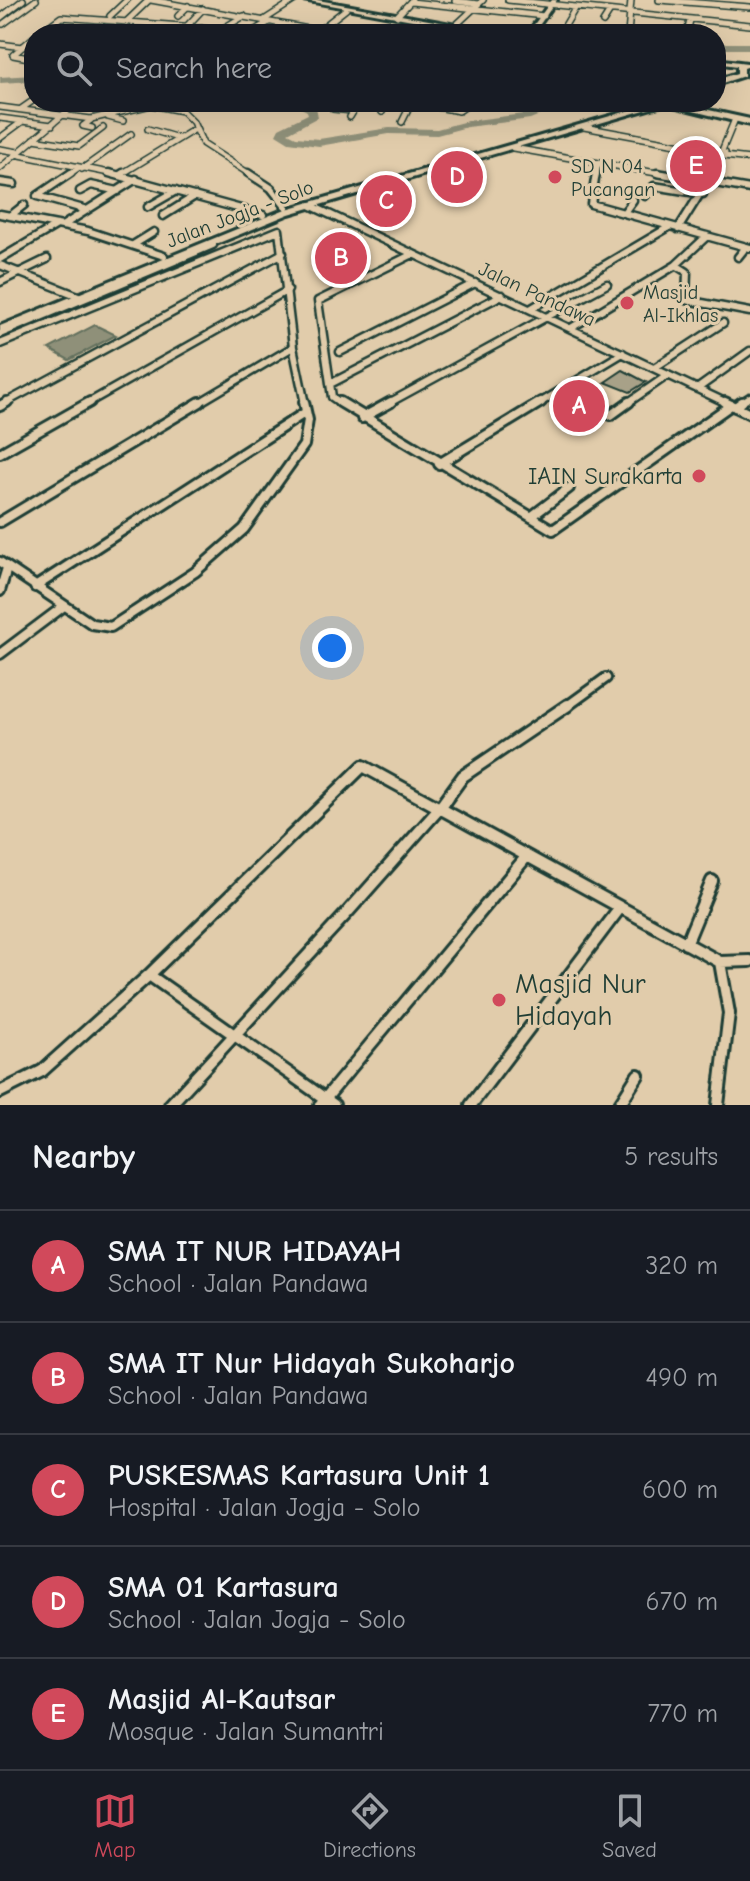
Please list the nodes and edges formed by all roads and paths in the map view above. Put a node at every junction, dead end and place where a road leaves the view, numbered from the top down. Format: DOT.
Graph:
graph roads {
  1 [pos="23,0"];
  2 [pos="36,0"];
  3 [pos="127,0"];
  4 [pos="150,0"];
  5 [pos="294,0"];
  6 [pos="306,0"];
  7 [pos="508,0"];
  8 [pos="631,0"];
  9 [pos="659,0"];
  10 [pos="412,1"];
  11 [pos="455,1"];
  12 [pos="481,2"];
  13 [pos="553,2"];
  14 [pos="691,2"];
  15 [pos="188,6"];
  16 [pos="576,7"];
  17 [pos="750,7"];
  18 [pos="203,9"];
  19 [pos="346,9"];
  20 [pos="473,10"];
  21 [pos="610,11"];
  22 [pos="628,13"];
  23 [pos="718,15"];
  24 [pos="110,16"];
  25 [pos="178,16"];
  26 [pos="244,16"];
  27 [pos="397,16"];
  28 [pos="544,16"];
  29 [pos="0,18"];
  30 [pos="688,19"];
  31 [pos="267,20"];
  32 [pos="126,22"];
  33 [pos="603,22"];
  34 [pos="718,22"];
  35 [pos="419,23"];
  36 [pos="3,24"];
  37 [pos="51,24"];
  38 [pos="148,24"];
  39 [pos="189,24"];
  40 [pos="232,24"];
  41 [pos="262,24"];
  42 [pos="284,24"];
  43 [pos="327,24"];
  44 [pos="425,24"];
  45 [pos="443,24"];
  46 [pos="457,24"];
  47 [pos="538,24"];
  48 [pos="566,24"];
  49 [pos="628,24"];
  50 [pos="688,24"];
  51 [pos="737,24"];
  52 [pos="750,25"];
  53 [pos="731,32"];
  54 [pos="0,44"];
  55 [pos="23,47"];
  56 [pos="24,58"];
  57 [pos="726,65"];
  58 [pos="747,70"];
  59 [pos="726,80"];
  60 [pos="0,107"];
  61 [pos="24,107"];
  62 [pos="21,109"];
  63 [pos="24,110"];
  64 [pos="39,112"];
  65 [pos="67,112"];
  66 [pos="128,112"];
  67 [pos="183,112"];
  68 [pos="406,112"];
  69 [pos="625,112"];
  70 [pos="628,112"];
  71 [pos="696,112"];
  72 [pos="62,116"];
  73 [pos="107,117"];
  74 [pos="0,118"];
  75 [pos="91,119"];
  76 [pos="413,119"];
  77 [pos="735,119"];
  78 [pos="23,121"];
  79 [pos="123,121"];
  80 [pos="750,122"];
  81 [pos="52,125"];
  82 [pos="584,127"];
  83 [pos="92,128"];
  84 [pos="103,128"];
  85 [pos="148,129"];
  86 [pos="195,129"];
  87 [pos="131,134"];
  88 [pos="0,138"];
  89 [pos="178,138"];
  90 [pos="34,139"];
  91 [pos="513,148"];
  92 [pos="0,149"];
  93 [pos="17,153"];
  94 [pos="724,154"];
  95 [pos="750,159"];
  96 [pos="598,163"];
  97 [pos="0,168"];
  98 [pos="80,168"];
  99 [pos="120,175"];
  100 [pos="406,176"];
  101 [pos="136,179"];
  102 [pos="0,182"];
  103 [pos="710,182"];
  104 [pos="14,184"];
  105 [pos="750,189"];
  106 [pos="80,191"];
  107 [pos="118,191"];
  108 [pos="176,191"];
  109 [pos="703,194"];
  110 [pos="195,196"];
  111 [pos="645,196"];
  112 [pos="633,200"];
  113 [pos="24,205"];
  114 [pos="310,205"];
  115 [pos="286,207"];
  116 [pos="87,210"];
  117 [pos="625,211"];
  118 [pos="0,214"];
  119 [pos="10,216"];
  120 [pos="264,217"];
  121 [pos="60,225"];
  122 [pos="669,227"];
  123 [pos="678,229"];
  124 [pos="154,232"];
  125 [pos="707,236"];
  126 [pos="133,245"];
  127 [pos="748,248"];
  128 [pos="283,253"];
  129 [pos="413,254"];
  130 [pos="164,256"];
  131 [pos="738,257"];
  132 [pos="47,259"];
  133 [pos="0,262"];
  134 [pos="676,265"];
  135 [pos="22,272"];
  136 [pos="0,282"];
  137 [pos="475,283"];
  138 [pos="607,284"];
  139 [pos="288,290"];
  140 [pos="77,295"];
  141 [pos="502,295"];
  142 [pos="530,309"];
  143 [pos="750,312"];
  144 [pos="548,317"];
  145 [pos="0,323"];
  146 [pos="723,323"];
  147 [pos="571,328"];
  148 [pos="0,332"];
  149 [pos="0,344"];
  150 [pos="293,347"];
  151 [pos="750,351"];
  152 [pos="340,352"];
  153 [pos="623,353"];
  154 [pos="654,368"];
  155 [pos="668,375"];
  156 [pos="330,384"];
  157 [pos="697,389"];
  158 [pos="750,397"];
  159 [pos="0,406"];
  160 [pos="733,406"];
  161 [pos="306,412"];
  162 [pos="750,414"];
  163 [pos="611,415"];
  164 [pos="362,418"];
  165 [pos="0,440"];
  166 [pos="10,447"];
  167 [pos="0,453"];
  168 [pos="439,464"];
  169 [pos="569,488"];
  170 [pos="531,517"];
  171 [pos="0,522"];
  172 [pos="4,565"];
  173 [pos="35,587"];
  174 [pos="0,591"];
  175 [pos="64,606"];
  176 [pos="0,654"];
  177 [pos="606,678"];
  178 [pos="439,809"];
  179 [pos="527,856"];
  180 [pos="712,881"];
  181 [pos="620,908"];
  182 [pos="686,944"];
  183 [pos="750,961"];
  184 [pos="720,962"];
  185 [pos="149,975"];
  186 [pos="236,1034"];
  187 [pos="638,1075"];
  188 [pos="0,1092"];
  189 [pos="327,1103"];
  190 [pos="170,1105"];
  191 [pos="471,1105"];
  192 [pos="619,1105"];
  193 [pos="718,1105"];
  1 -- 29 [label="street"];
  2 -- 36 [label="street"];
  3 -- 24 [label="street"];
  4 -- 15 [label="street"];
  4 -- 32 [label="street"];
  5 -- 19 [label="main road"];
  5 -- 31 [label="street"];
  6 -- 27 [label="main road"];
  7 -- 13 [label="street"];
  8 -- 22 [label="street"];
  9 -- 14 [label="street"];
  10 -- 20 [label="street"];
  10 -- 27 [label="street"];
  11 -- 12 [label="street"];
  12 -- 20 [label="street"];
  13 -- 16 [label="street"];
  13 -- 28 [label="street"];
  14 -- 17 [label="street"];
  14 -- 30 [label="street"];
  15 -- 18 [label="street"];
  15 -- 25 [label="street"];
  16 -- 21 [label="street"];
  16 -- 48 [label="street"];
  18 -- 26 [label="street"];
  18 -- 39 [label="street"];
  19 -- 35 [label="main road"];
  19 -- 43 [label="street"];
  20 -- 28 [label="street"];
  20 -- 46 [label="street"];
  21 -- 22 [label="street"];
  21 -- 33 [label="street"];
  22 -- 30 [label="street"];
  22 -- 49 [label="street"];
  23 -- 34 [label="street"];
  26 -- 31 [label="street"];
  26 -- 40 [label="street"];
  27 -- 45 [label="main road"];
  28 -- 47 [label="street"];
  30 -- 34 [label="street"];
  30 -- 50 [label="street"];
  31 -- 41 [label="street"];
  31 -- 42 [label="street"];
  32 -- 37 [label="street"];
  32 -- 38 [label="street"];
  34 -- 51 [label="street"];
  35 -- 44 [label="main road"];
  51 -- 52 [label="street"];
  51 -- 53 [label="street"];
  54 -- 55 [label="street"];
  55 -- 56 [label="street"];
  57 -- 58 [label="main road"];
  58 -- 59 [label="main road"];
  60 -- 62 [label="street"];
  61 -- 62 [label="street"];
  62 -- 63 [label="street"];
  64 -- 72 [label="street"];
  65 -- 72 [label="street"];
  66 -- 73 [label="street"];
  67 -- 86 [label="street"];
  68 -- 76 [label="street"];
  69 -- 100 [label="main road, Jalan Jogja - Solo"];
  70 -- 82 [label="main road, Jalan Jogja - Solo"];
  71 -- 77 [label="main road"];
  72 -- 75 [label="street"];
  72 -- 81 [label="street"];
  73 -- 75 [label="street"];
  73 -- 79 [label="street"];
  74 -- 78 [label="street"];
  75 -- 83 [label="street"];
  77 -- 80 [label="main road"];
  77 -- 94 [label="street"];
  78 -- 81 [label="street"];
  78 -- 88 [label="street"];
  81 -- 90 [label="street"];
  82 -- 91 [label="main road, Jalan Jogja - Solo"];
  82 -- 94 [label="street"];
  84 -- 90 [label="street"];
  85 -- 89 [label="street"];
  86 -- 89 [label="street"];
  86 -- 115 [label="street"];
  87 -- 98 [label="street"];
  89 -- 99 [label="street"];
  90 -- 93 [label="street"];
  91 -- 96 [label="street"];
  91 -- 100 [label="main road, Jalan Jogja - Solo"];
  92 -- 93 [label="street"];
  93 -- 97 [label="street"];
  93 -- 98 [label="street"];
  94 -- 95 [label="street"];
  94 -- 103 [label="street"];
  96 -- 103 [label="street"];
  96 -- 117 [label="street"];
  98 -- 99 [label="street"];
  98 -- 116 [label="street"];
  99 -- 101 [label="street"];
  100 -- 114 [label="main road, Jalan Jogja - Solo"];
  100 -- 115 [label="main road, Jalan Jogja - Solo"];
  101 -- 107 [label="street"];
  101 -- 108 [label="street"];
  102 -- 104 [label="street"];
  103 -- 105 [label="street"];
  103 -- 109 [label="street"];
  106 -- 107 [label="street"];
  107 -- 116 [label="street"];
  108 -- 110 [label="street"];
  108 -- 110 [label="street"];
  109 -- 111 [label="street"];
  109 -- 123 [label="street"];
  110 -- 120 [label="street"];
  112 -- 117 [label="street"];
  113 -- 119 [label="street"];
  114 -- 120 [label="main road, Jalan Jogja - Solo"];
  114 -- 129 [label="street, Jalan Pandawa"];
  115 -- 120 [label="main road, Jalan Jogja - Solo"];
  116 -- 121 [label="street"];
  117 -- 122 [label="street"];
  118 -- 119 [label="street"];
  119 -- 121 [label="street"];
  120 -- 130 [label="main road, Jalan Jogja - Solo"];
  120 -- 140 [label="main road, Jalan Jogja - Solo"];
  120 -- 148 [label="street"];
  121 -- 126 [label="street"];
  121 -- 133 [label="street"];
  122 -- 123 [label="street"];
  122 -- 142 [label="street"];
  123 -- 125 [label="street"];
  124 -- 126 [label="street"];
  125 -- 127 [label="street"];
  125 -- 134 [label="street"];
  126 -- 130 [label="street"];
  127 -- 131 [label="street"];
  128 -- 139 [label="street"];
  128 -- 149 [label="street"];
  128 -- 159 [label="street"];
  129 -- 137 [label="street, Jalan Pandawa"];
  129 -- 156 [label="street"];
  130 -- 140 [label="main road, Jalan Jogja - Solo"];
  132 -- 135 [label="street"];
  133 -- 135 [label="street"];
  134 -- 143 [label="street"];
  134 -- 147 [label="street"];
  135 -- 136 [label="street"];
  135 -- 140 [label="street"];
  137 -- 141 [label="street, Jalan Pandawa"];
  137 -- 152 [label="street"];
  138 -- 144 [label="street"];
  139 -- 150 [label="street"];
  139 -- 166 [label="street"];
  140 -- 145 [label="main road, Jalan Jogja - Solo"];
  140 -- 148 [label="main road, Jalan Jogja - Solo"];
  141 -- 142 [label="street, Jalan Pandawa"];
  141 -- 156 [label="street"];
  142 -- 144 [label="street, Jalan Pandawa"];
  144 -- 147 [label="street, Jalan Pandawa"];
  144 -- 164 [label="street"];
  146 -- 154 [label="street"];
  147 -- 153 [label="street, Jalan Pandawa"];
  150 -- 161 [label="street"];
  150 -- 171 [label="street"];
  151 -- 157 [label="street"];
  153 -- 154 [label="street, Jalan Pandawa"];
  153 -- 168 [label="street"];
  154 -- 155 [label="street, Jalan Pandawa"];
  155 -- 157 [label="street, Jalan Pandawa"];
  155 -- 163 [label="street"];
  156 -- 164 [label="street"];
  157 -- 160 [label="street, Jalan Pandawa"];
  158 -- 160 [label="street"];
  160 -- 162 [label="street, Jalan Pandawa"];
  160 -- 170 [label="street"];
  161 -- 173 [label="street"];
  161 -- 175 [label="street"];
  164 -- 168 [label="street"];
  165 -- 166 [label="street"];
  166 -- 167 [label="street"];
  168 -- 170 [label="street"];
  169 -- 170 [label="street"];
  172 -- 173 [label="street"];
  172 -- 174 [label="street"];
  173 -- 175 [label="street"];
  175 -- 176 [label="street"];
  177 -- 178 [label="street"];
  178 -- 179 [label="street"];
  178 -- 185 [label="street"];
  178 -- 186 [label="street"];
  179 -- 181 [label="street"];
  179 -- 189 [label="street"];
  180 -- 182 [label="street"];
  181 -- 182 [label="street"];
  181 -- 191 [label="street"];
  182 -- 184 [label="street"];
  183 -- 184 [label="street"];
  184 -- 193 [label="street"];
  185 -- 186 [label="street"];
  185 -- 188 [label="street"];
  186 -- 189 [label="street"];
  186 -- 190 [label="street"];
  187 -- 192 [label="street"];
}
